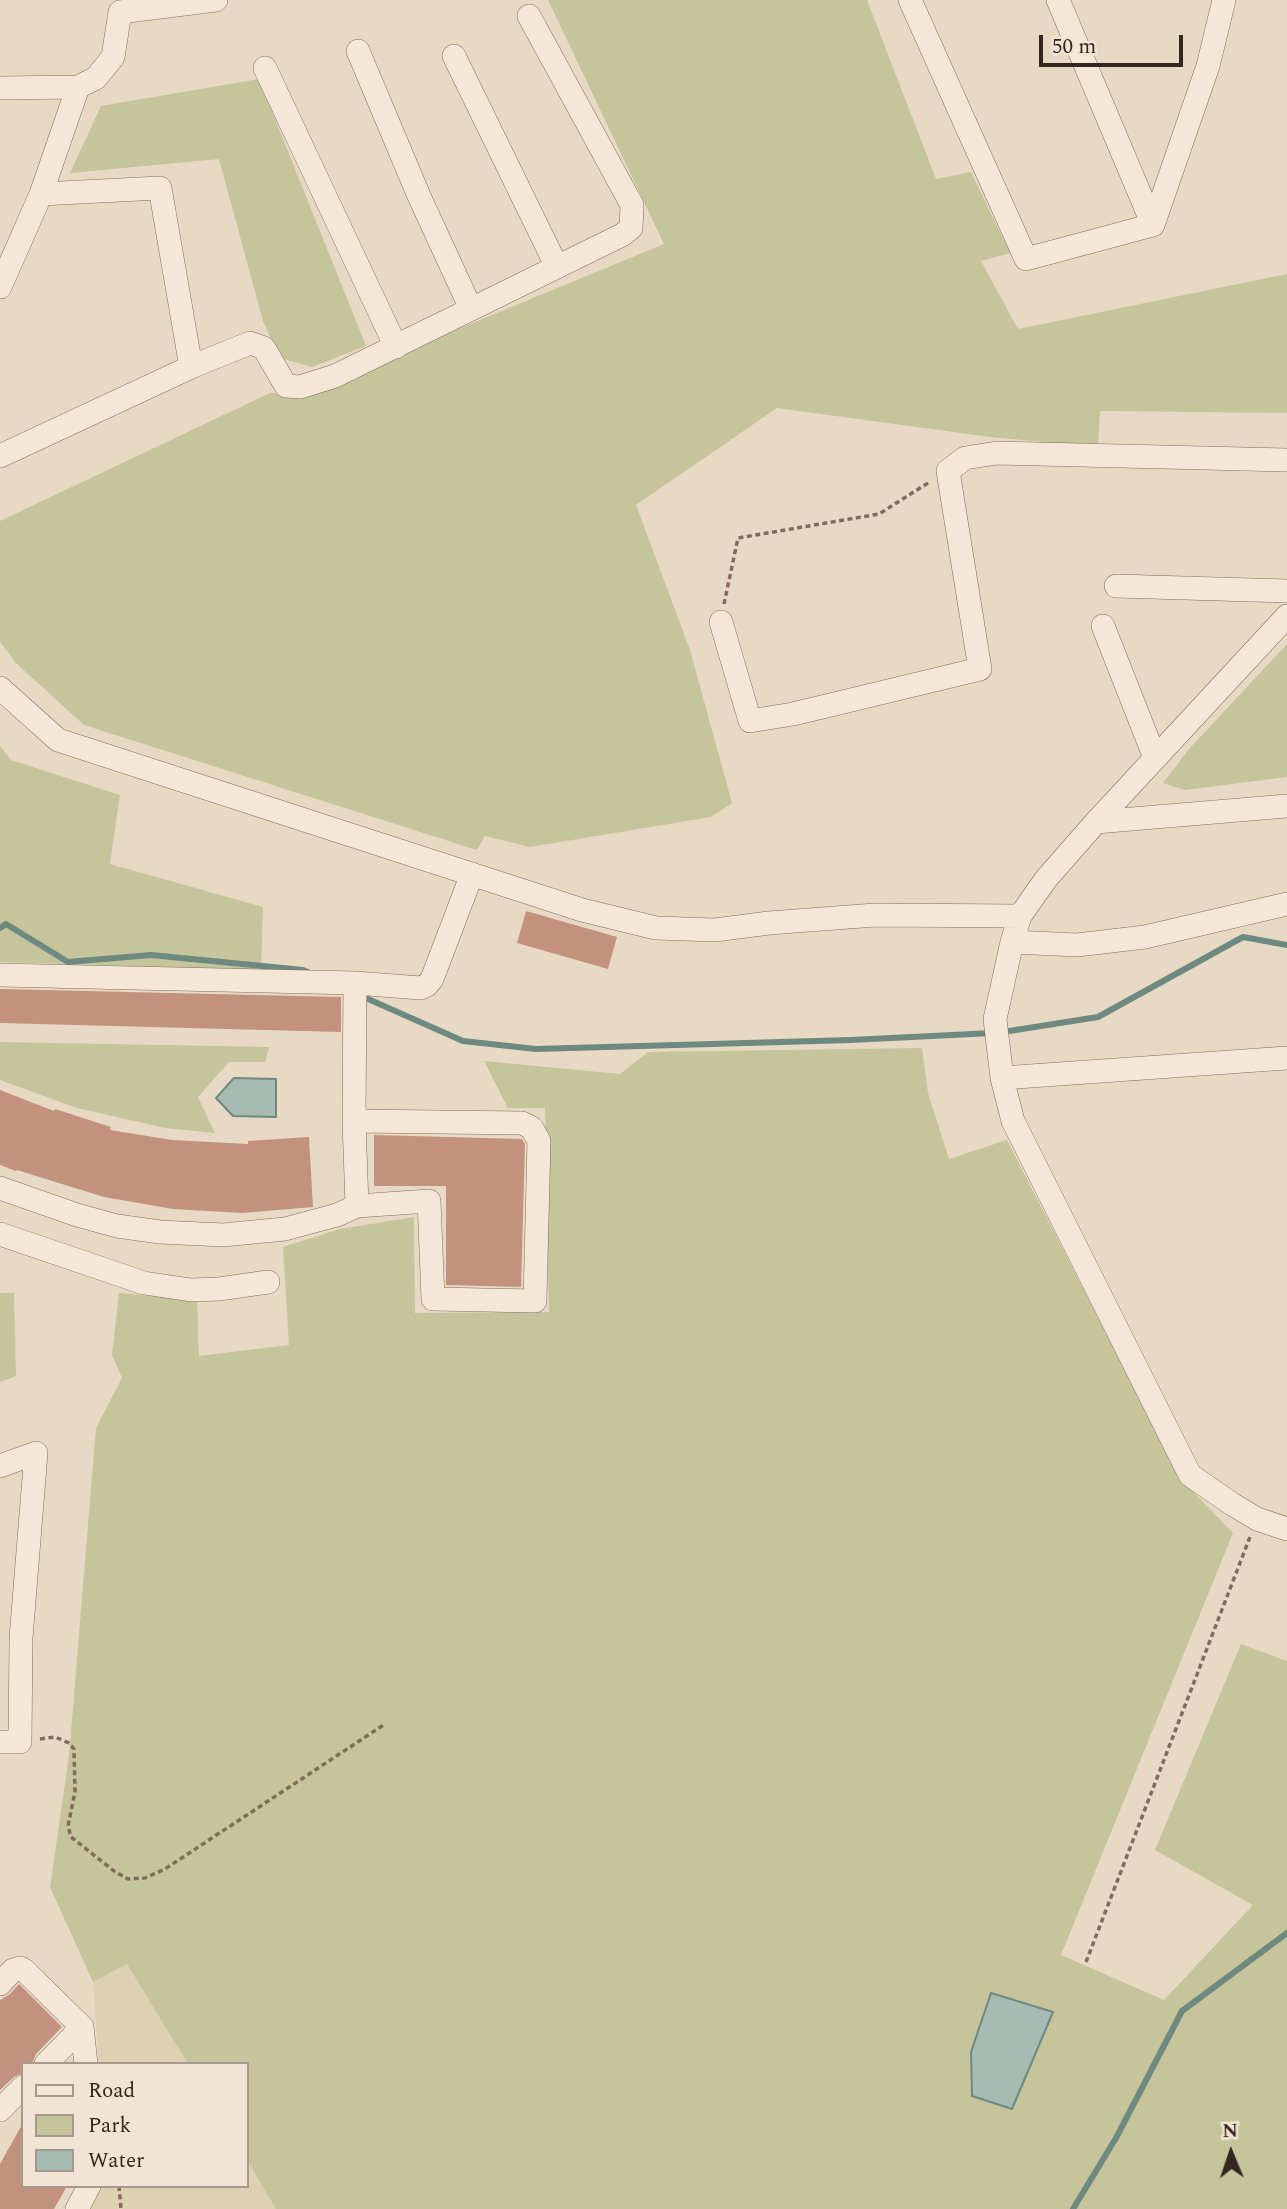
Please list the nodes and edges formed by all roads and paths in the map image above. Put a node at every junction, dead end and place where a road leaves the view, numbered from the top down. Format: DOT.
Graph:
graph roads {
  1 [pos="216,0"];
  2 [pos="910,0"];
  3 [pos="1058,0"];
  4 [pos="1224,0"];
  5 [pos="119,6"];
  6 [pos="528,16"];
  7 [pos="358,51"];
  8 [pos="454,56"];
  9 [pos="265,68"];
  10 [pos="78,86"];
  11 [pos="0,88"];
  12 [pos="41,194"];
  13 [pos="1153,225"];
  14 [pos="7,254"];
  15 [pos="557,267"];
  16 [pos="0,287"];
  17 [pos="471,309"];
  18 [pos="396,346"];
  19 [pos="191,367"];
  20 [pos="0,456"];
  21 [pos="1287,460"];
  22 [pos="948,471"];
  23 [pos="1116,586"];
  24 [pos="1287,591"];
  25 [pos="1287,616"];
  26 [pos="721,622"];
  27 [pos="1103,625"];
  28 [pos="0,688"];
  29 [pos="1155,758"];
  30 [pos="1287,806"];
  31 [pos="1096,822"];
  32 [pos="472,874"];
  33 [pos="1287,904"];
  34 [pos="1020,916"];
  35 [pos="1012,942"];
  36 [pos="0,975"];
  37 [pos="355,983"];
  38 [pos="1287,1058"];
  39 [pos="1002,1078"];
  40 [pos="354,1121"];
  41 [pos="0,1188"];
  42 [pos="357,1206"];
  43 [pos="0,1234"];
  44 [pos="268,1282"];
  45 [pos="0,1466"];
  46 [pos="1257,1519"];
  47 [pos="1287,1530"];
  48 [pos="11,1638"];
  49 [pos="385,1724"];
  50 [pos="10,1742"];
  51 [pos="1086,1962"];
  52 [pos="0,1984"];
  53 [pos="82,2027"];
  54 [pos="48,2062"];
  55 [pos="86,2062"];
  56 [pos="21,2089"];
  57 [pos="0,2110"];
  58 [pos="88,2188"];
  59 [pos="118,2188"];
  60 [pos="77,2209"];
  61 [pos="121,2209"];
  1 -- 5 [label="street"];
  2 -- 13 [label="street"];
  3 -- 13 [label="street"];
  4 -- 13 [label="street"];
  5 -- 10 [label="street"];
  6 -- 15 [label="street"];
  7 -- 17 [label="street"];
  8 -- 15 [label="street"];
  9 -- 18 [label="street"];
  10 -- 11 [label="street"];
  10 -- 12 [label="street"];
  12 -- 14 [label="street"];
  12 -- 19 [label="street"];
  14 -- 16 [label="street"];
  15 -- 17 [label="street"];
  17 -- 18 [label="street"];
  18 -- 19 [label="street"];
  19 -- 20 [label="street"];
  21 -- 22 [label="street"];
  22 -- 26 [label="path"];
  22 -- 26 [label="street"];
  23 -- 24 [label="street"];
  25 -- 29 [label="street"];
  27 -- 29 [label="street"];
  28 -- 32 [label="street"];
  29 -- 31 [label="street"];
  30 -- 31 [label="street"];
  31 -- 34 [label="street"];
  32 -- 34 [label="street"];
  32 -- 37 [label="street"];
  33 -- 35 [label="street"];
  34 -- 35 [label="street"];
  35 -- 39 [label="street"];
  36 -- 37 [label="street"];
  37 -- 40 [label="street"];
  38 -- 39 [label="street"];
  39 -- 46 [label="street"];
  40 -- 42 [label="street"];
  40 -- 42 [label="street"];
  41 -- 42 [label="street"];
  43 -- 44 [label="street"];
  45 -- 48 [label="street"];
  46 -- 47 [label="street"];
  46 -- 51 [label="path"];
  48 -- 50 [label="street"];
  49 -- 50 [label="path"];
  52 -- 53 [label="street"];
  53 -- 54 [label="street"];
  53 -- 55 [label="street"];
  56 -- 57 [label="street"];
  58 -- 60 [label="street"];
  59 -- 61 [label="path"];
}
